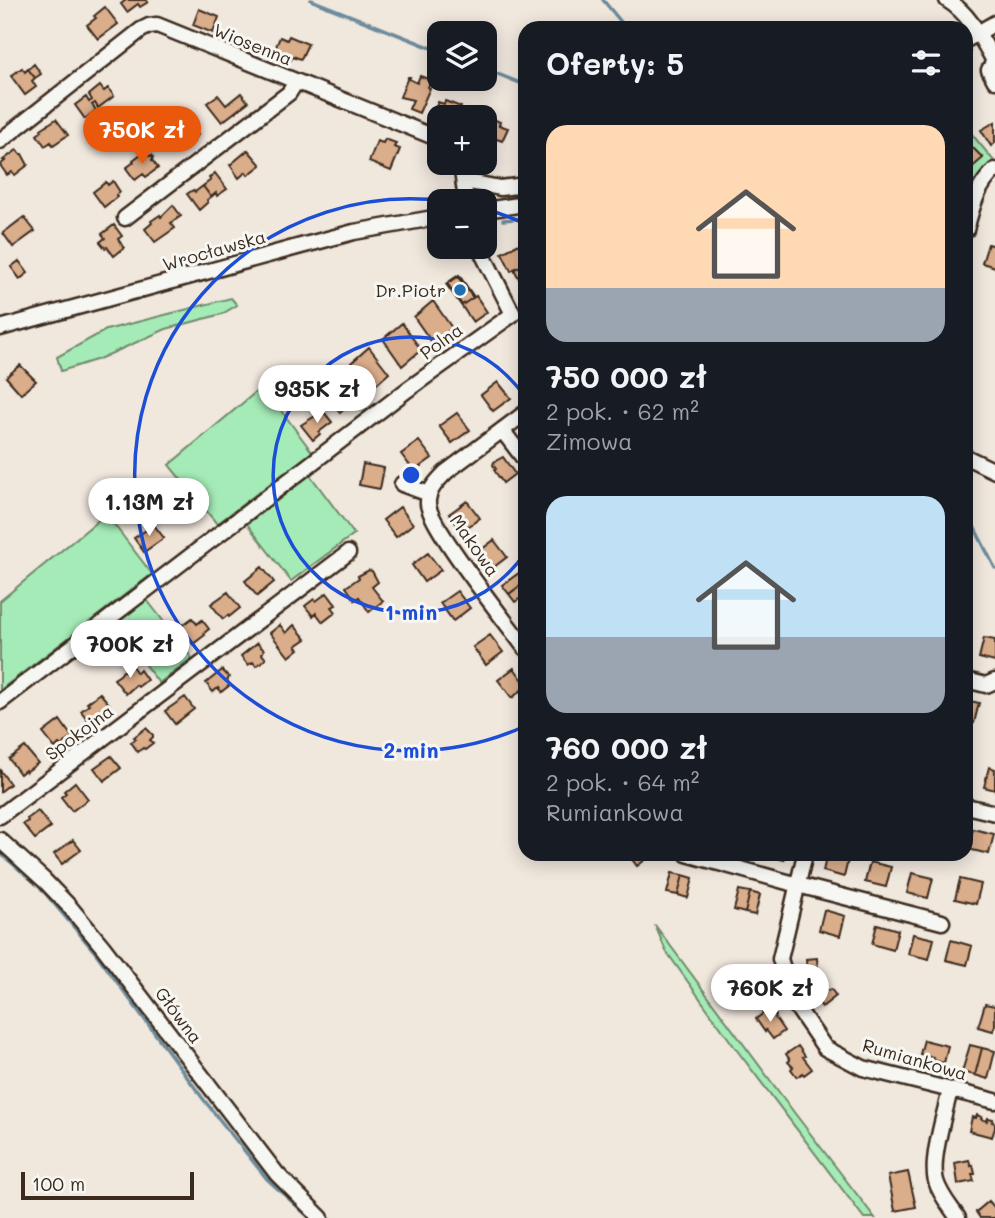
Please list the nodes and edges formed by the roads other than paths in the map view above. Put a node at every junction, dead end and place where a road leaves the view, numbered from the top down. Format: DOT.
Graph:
graph roads {
  1 [pos="947,0"];
  2 [pos="965,21"];
  3 [pos="995,23"];
  4 [pos="973,36"];
  5 [pos="973,38"];
  6 [pos="994,61"];
  7 [pos="995,81"];
  8 [pos="296,82"];
  9 [pos="427,134"];
  10 [pos="0,141"];
  11 [pos="995,170"];
  12 [pos="463,175"];
  13 [pos="464,181"];
  14 [pos="518,186"];
  15 [pos="465,189"];
  16 [pos="518,205"];
  17 [pos="973,206"];
  18 [pos="497,208"];
  19 [pos="125,218"];
  20 [pos="427,219"];
  21 [pos="485,259"];
  22 [pos="0,328"];
  23 [pos="518,418"];
  24 [pos="502,430"];
  25 [pos="518,451"];
  26 [pos="973,460"];
  27 [pos="995,471"];
  28 [pos="402,484"];
  29 [pos="429,494"];
  30 [pos="348,553"];
  31 [pos="518,638"];
  32 [pos="973,681"];
  33 [pos="991,683"];
  34 [pos="0,702"];
  35 [pos="973,808"];
  36 [pos="995,813"];
  37 [pos="0,816"];
  38 [pos="0,840"];
  39 [pos="712,861"];
  40 [pos="803,861"];
  41 [pos="798,885"];
  42 [pos="942,922"];
  43 [pos="950,1090"];
  44 [pos="995,1101"];
  45 [pos="321,1218"];
  46 [pos="958,1218"];
  1 -- 2 [label="street"];
  3 -- 4 [label="street"];
  5 -- 6 [label="street"];
  6 -- 7 [label="street"];
  8 -- 9 [label="street, Wiosenna"];
  8 -- 10 [label="street, Wiosenna"];
  8 -- 19 [label="street"];
  11 -- 17 [label="street"];
  12 -- 13 [label="street"];
  13 -- 14 [label="street"];
  13 -- 15 [label="street"];
  16 -- 18 [label="street"];
  20 -- 22 [label="street, Wrocławska"];
  21 -- 34 [label="street, Polna"];
  23 -- 24 [label="street"];
  24 -- 25 [label="street"];
  24 -- 29 [label="street"];
  26 -- 27 [label="street"];
  28 -- 29 [label="street"];
  29 -- 31 [label="street, Makowa"];
  30 -- 37 [label="street, Spokojna"];
  32 -- 33 [label="street"];
  35 -- 36 [label="street"];
  38 -- 45 [label="street, Główna"];
  39 -- 41 [label="street"];
  40 -- 41 [label="street, Rumiankowa"];
  41 -- 42 [label="street"];
  41 -- 43 [label="street, Rumiankowa"];
  43 -- 44 [label="street, Rumiankowa"];
  43 -- 46 [label="street"];
}
